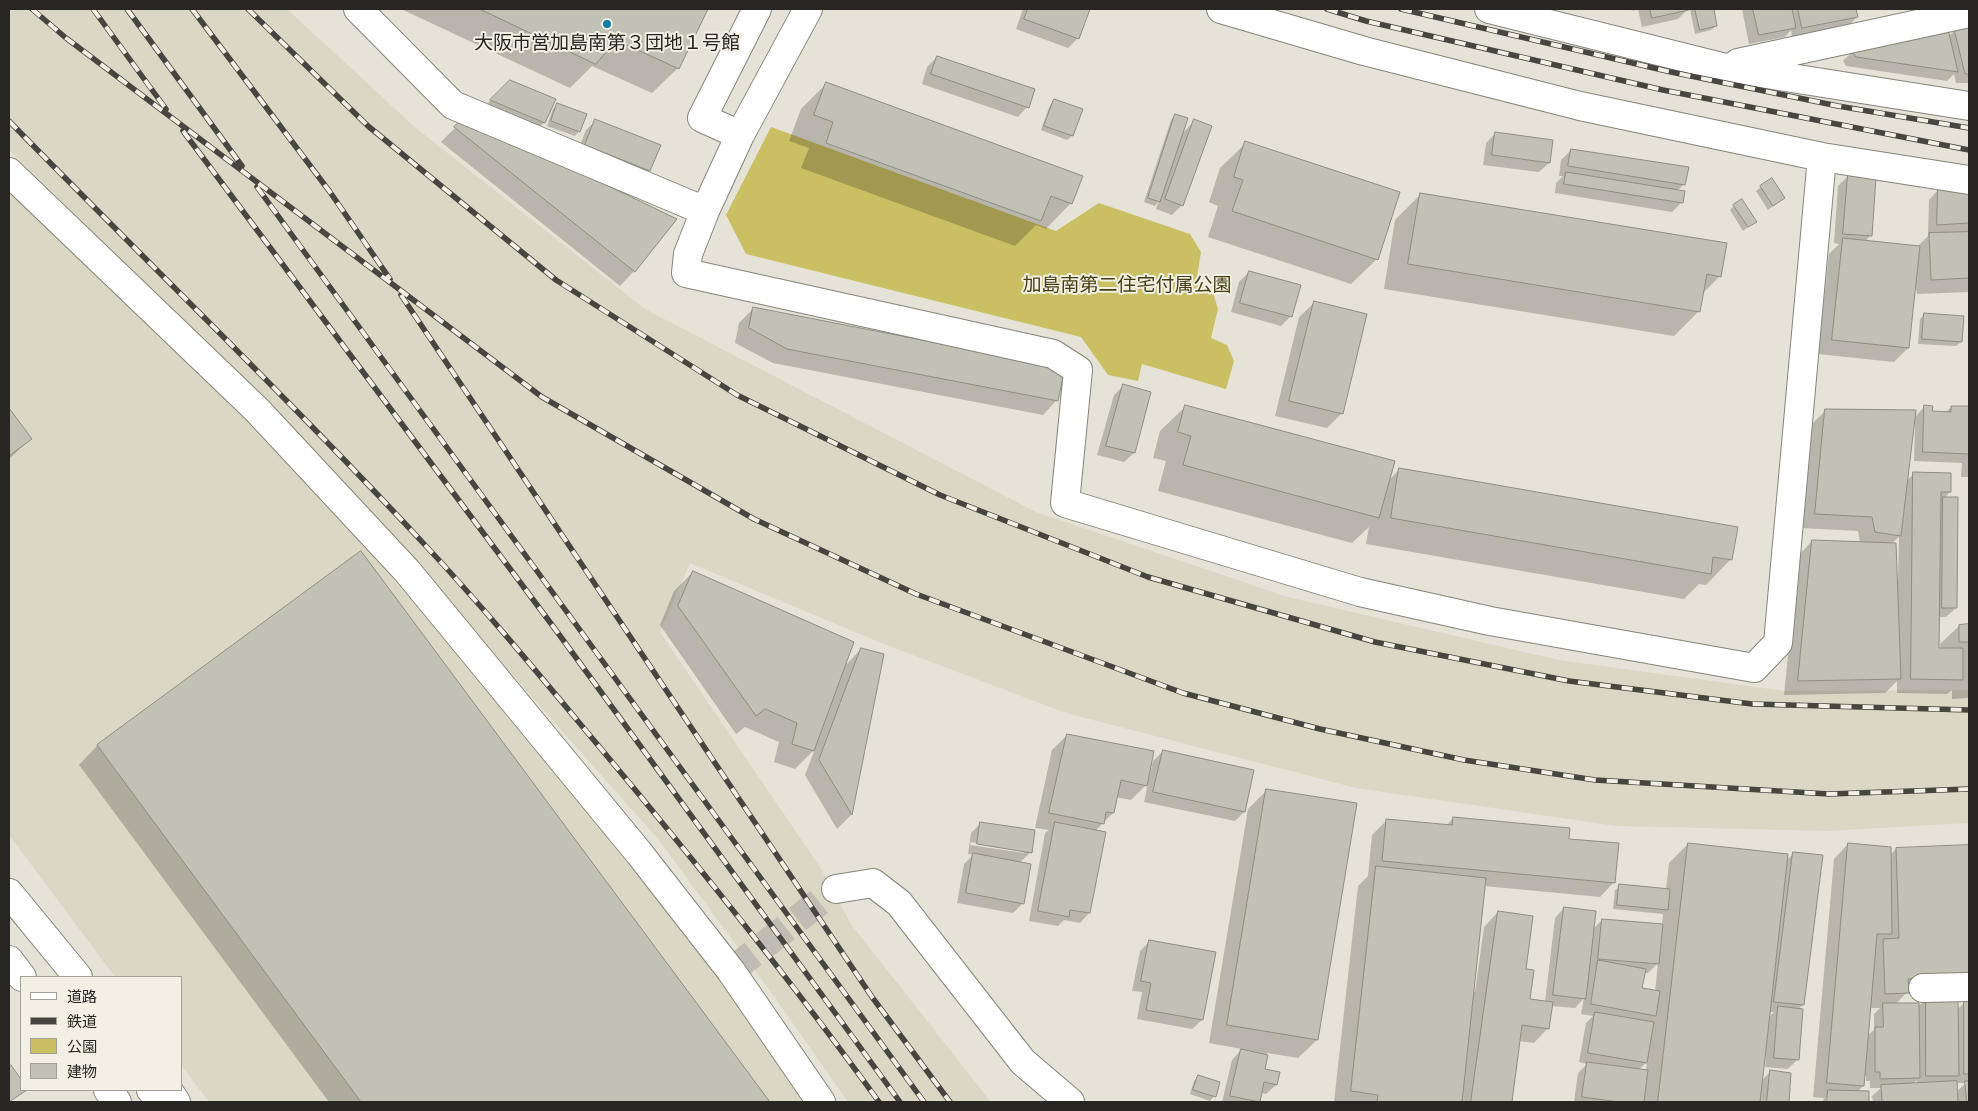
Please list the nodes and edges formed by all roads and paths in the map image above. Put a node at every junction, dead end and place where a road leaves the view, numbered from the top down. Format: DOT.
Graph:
graph roads {
  1 [pos="358,9"];
  2 [pos="757,9"];
  3 [pos="1221,9"];
  4 [pos="1489,9"];
  5 [pos="803,10"];
  6 [pos="1969,13"];
  7 [pos="1722,67"];
  8 [pos="1969,106"];
  9 [pos="740,135"];
  10 [pos="1822,157"];
  11 [pos="9,172"];
  12 [pos="1969,180"];
  13 [pos="705,212"];
  14 [pos="836,889"];
  15 [pos="9,893"];
  16 [pos="9,899"];
  17 [pos="9,960"];
  18 [pos="21,976"];
  19 [pos="66,976"];
  20 [pos="77,976"];
  21 [pos="1969,987"];
  22 [pos="1922,988"];
  23 [pos="109,1091"];
  24 [pos="152,1091"];
  25 [pos="169,1091"];
  26 [pos="117,1102"];
  27 [pos="161,1102"];
  28 [pos="176,1102"];
  29 [pos="821,1102"];
  30 [pos="1070,1102"];
  1 -- 13 [label="main road"];
  2 -- 9 [label="main road"];
  3 -- 10 [label="main road"];
  4 -- 7 [label="main road"];
  5 -- 9 [label="main road"];
  6 -- 7 [label="main road"];
  7 -- 8 [label="main road"];
  9 -- 13 [label="main road"];
  10 -- 12 [label="main road"];
  10 -- 13 [label="main road"];
  11 -- 29 [label="main road"];
  14 -- 30 [label="main road"];
  15 -- 20 [label="main road"];
  16 -- 19 [label="main road"];
  17 -- 18 [label="main road"];
  21 -- 22 [label="main road"];
  23 -- 26 [label="main road"];
  24 -- 27 [label="main road"];
  25 -- 28 [label="main road"];
}
